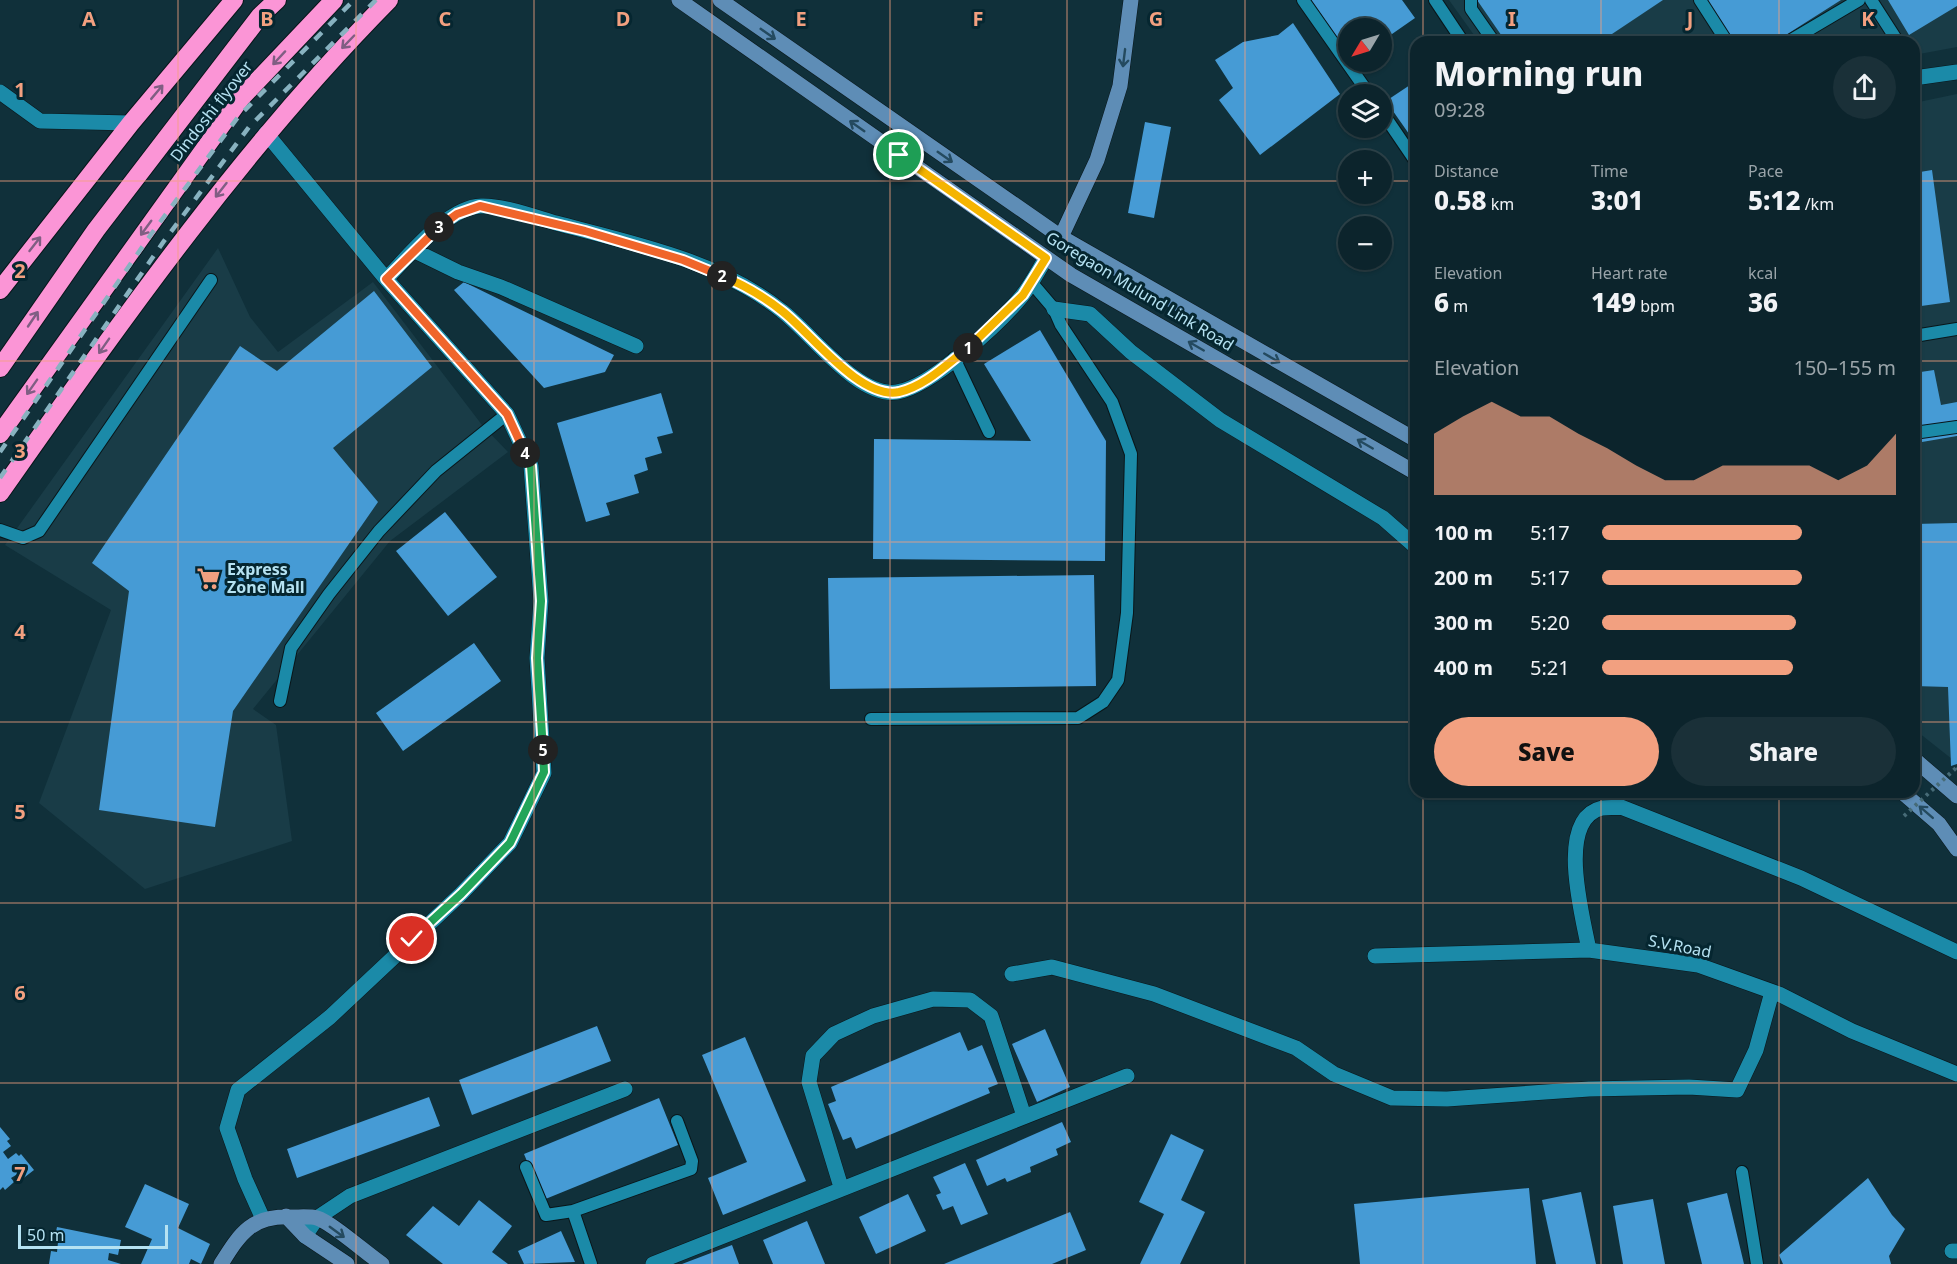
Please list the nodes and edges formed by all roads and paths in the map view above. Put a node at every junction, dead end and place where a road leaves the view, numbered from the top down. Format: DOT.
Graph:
graph roads {
  1 [pos="234,0"];
  2 [pos="277,0"];
  3 [pos="334,0"];
  4 [pos="388,0"];
  5 [pos="679,0"];
  6 [pos="720,0"];
  7 [pos="1131,0"];
  8 [pos="1304,0"];
  9 [pos="1435,0"];
  10 [pos="1471,0"];
  11 [pos="1701,0"];
  12 [pos="1859,0"];
  13 [pos="1871,0"];
  14 [pos="1459,36"];
  15 [pos="1490,36"];
  16 [pos="1723,36"];
  17 [pos="1798,36"];
  18 [pos="1894,36"];
  19 [pos="1957,72"];
  20 [pos="1920,74"];
  21 [pos="1362,84"];
  22 [pos="0,92"];
  23 [pos="131,123"];
  24 [pos="1392,127"];
  25 [pos="266,133"];
  26 [pos="1410,153"];
  27 [pos="1061,237"];
  28 [pos="415,251"];
  29 [pos="1046,258"];
  30 [pos="386,279"];
  31 [pos="211,280"];
  32 [pos="1031,282"];
  33 [pos="0,291"];
  34 [pos="1054,309"];
  35 [pos="1957,329"];
  36 [pos="1920,335"];
  37 [pos="636,346"];
  38 [pos="954,358"];
  39 [pos="0,368"];
  40 [pos="507,414"];
  41 [pos="1957,427"];
  42 [pos="989,432"];
  43 [pos="1920,433"];
  44 [pos="0,434"];
  45 [pos="1410,437"];
  46 [pos="1410,470"];
  47 [pos="0,493"];
  48 [pos="0,530"];
  49 [pos="1410,542"];
  50 [pos="280,701"];
  51 [pos="871,719"];
  52 [pos="1920,764"];
  53 [pos="1956,769"];
  54 [pos="1957,796"];
  55 [pos="1910,798"];
  56 [pos="1904,816"];
  57 [pos="1952,831"];
  58 [pos="1957,849"];
  59 [pos="1588,950"];
  60 [pos="1957,952"];
  61 [pos="1375,956"];
  62 [pos="1011,974"];
  63 [pos="1772,992"];
  64 [pos="1957,1074"];
  65 [pos="1127,1076"];
  66 [pos="625,1089"];
  67 [pos="1024,1116"];
  68 [pos="678,1121"];
  69 [pos="526,1167"];
  70 [pos="1742,1172"];
  71 [pos="841,1187"];
  72 [pos="573,1211"];
  73 [pos="286,1216"];
  74 [pos="317,1218"];
  75 [pos="263,1219"];
  76 [pos="305,1236"];
  77 [pos="221,1264"];
  78 [pos="347,1264"];
  79 [pos="382,1264"];
  80 [pos="591,1264"];
  81 [pos="653,1264"];
  82 [pos="1757,1264"];
  23 -- 1 [label="highway, one-way"];
  39 -- 2 [label="highway, Dindoshi flyover, one-way"];
  3 -- 44 [label="highway, Dindoshi flyover, one-way"];
  4 -- 25 [label="highway, one-way"];
  29 -- 5 [label="main road, Goregaon Mulund Link Road, one-way"];
  6 -- 27 [label="main road, Goregaon Mulund Link Road, one-way"];
  7 -- 27 [label="main road, one-way"];
  8 -- 21 [label="lane"];
  9 -- 14 [label="lane"];
  10 -- 15 [label="lane"];
  11 -- 16 [label="lane"];
  12 -- 17 [label="lane"];
  13 -- 18 [label="lane"];
  19 -- 20 [label="street"];
  22 -- 23 [label="street"];
  33 -- 23 [label="highway, one-way"];
  24 -- 26 [label="lane"];
  25 -- 30 [label="street"];
  25 -- 47 [label="highway, one-way"];
  27 -- 45 [label="main road, Goregaon Mulund Link Road, one-way"];
  28 -- 30 [label="street"];
  28 -- 37 [label="street"];
  28 -- 38 [label="street"];
  29 -- 32 [label="street"];
  46 -- 29 [label="main road, Goregaon Mulund Link Road, one-way"];
  30 -- 40 [label="street"];
  31 -- 48 [label="lane"];
  32 -- 34 [label="lane"];
  32 -- 38 [label="street"];
  34 -- 49 [label="street"];
  34 -- 51 [label="lane"];
  35 -- 36 [label="lane"];
  38 -- 42 [label="lane"];
  40 -- 50 [label="lane"];
  40 -- 75 [label="street"];
  41 -- 43 [label="lane"];
  52 -- 54 [label="main road"];
  53 -- 56 [label="path, bridge"];
  57 -- 55 [label="main road, one-way"];
  57 -- 58 [label="main road"];
  59 -- 60 [label="street"];
  59 -- 61 [label="street, S.V.Road"];
  59 -- 63 [label="street, S.V.Road"];
  62 -- 63 [label="street"];
  63 -- 64 [label="street, S.V.Road"];
  65 -- 67 [label="street"];
  66 -- 74 [label="street"];
  67 -- 71 [label="street"];
  67 -- 71 [label="street"];
  68 -- 72 [label="lane"];
  69 -- 72 [label="lane"];
  70 -- 82 [label="lane"];
  71 -- 81 [label="street"];
  72 -- 80 [label="lane"];
  73 -- 74 [label="main road"];
  73 -- 75 [label="main road"];
  73 -- 76 [label="main road"];
  74 -- 76 [label="street"];
  74 -- 79 [label="main road, one-way"];
  75 -- 77 [label="main road"];
  76 -- 78 [label="main road"];
}
